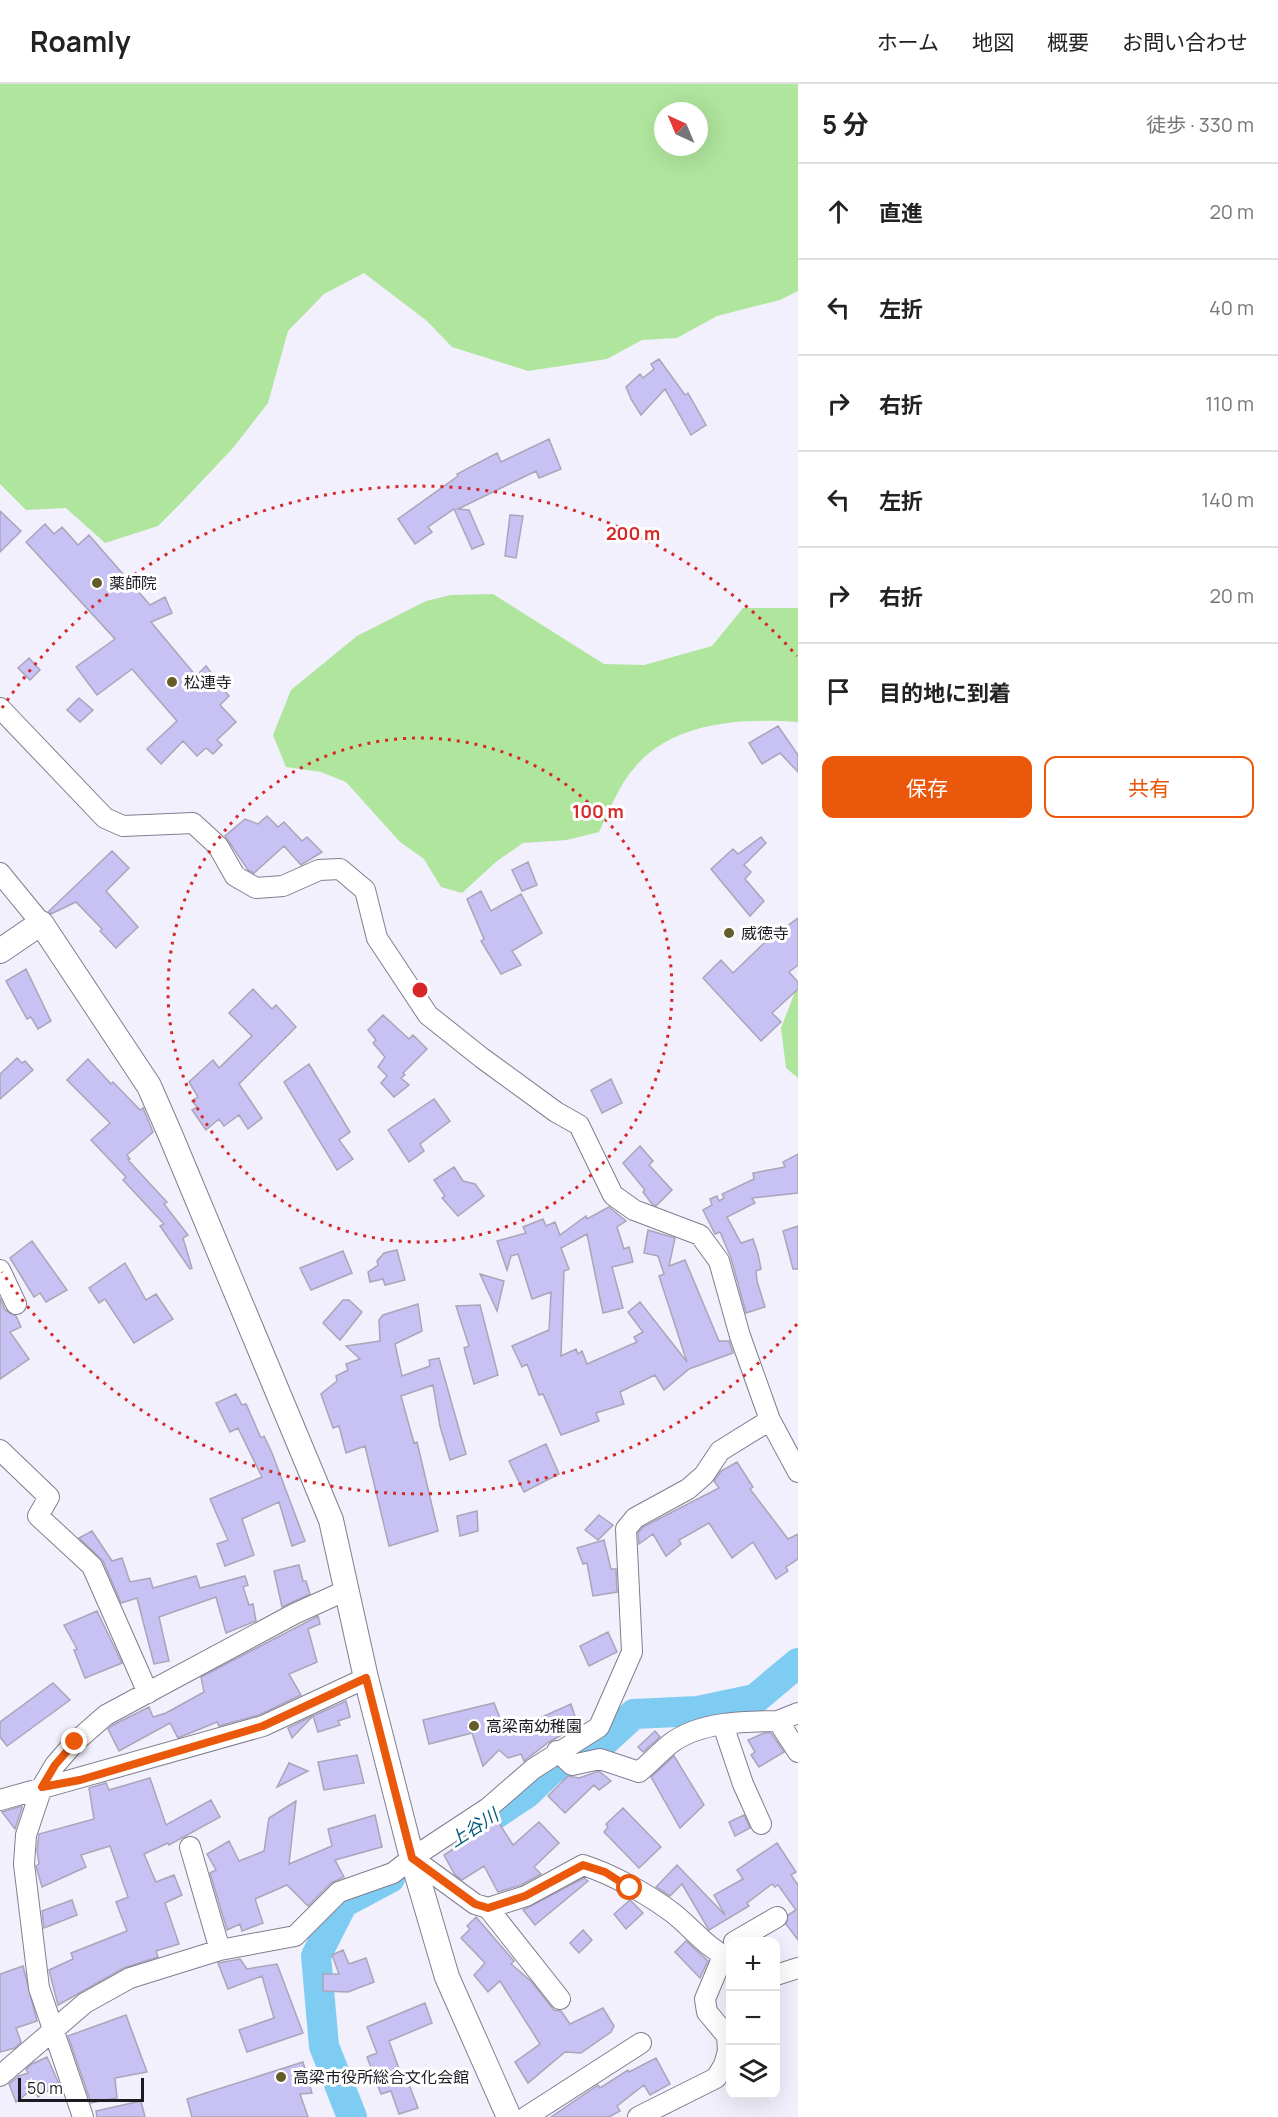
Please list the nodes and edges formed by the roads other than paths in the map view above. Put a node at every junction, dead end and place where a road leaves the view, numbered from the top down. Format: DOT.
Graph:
graph roads {
  1 [pos="0,708"];
  2 [pos="0,873"];
  3 [pos="41,923"];
  4 [pos="0,951"];
  5 [pos="0,1270"];
  6 [pos="16,1304"];
  7 [pos="770,1420"];
  8 [pos="0,1450"];
  9 [pos="798,1472"];
  10 [pos="347,1590"];
  11 [pos="366,1678"];
  12 [pos="148,1693"];
  13 [pos="798,1713"];
  14 [pos="778,1721"];
  15 [pos="723,1725"];
  16 [pos="557,1751"];
  17 [pos="798,1752"];
  18 [pos="42,1787"];
  19 [pos="0,1800"];
  20 [pos="760,1824"];
  21 [pos="190,1846"];
  22 [pos="412,1858"];
  23 [pos="488,1908"];
  24 [pos="777,1917"];
  25 [pos="748,1937"];
  26 [pos="220,1950"];
  27 [pos="726,1950"];
  28 [pos="726,1953"];
  29 [pos="798,1968"];
  30 [pos="780,1974"];
  31 [pos="560,1999"];
  32 [pos="51,2030"];
  33 [pos="641,2043"];
  34 [pos="0,2076"];
  35 [pos="83,2117"];
  36 [pos="509,2117"];
  37 [pos="526,2117"];
  38 [pos="638,2117"];
  1 -- 7 [label="street"];
  2 -- 3 [label="street"];
  3 -- 4 [label="street"];
  3 -- 10 [label="street"];
  5 -- 6 [label="street"];
  7 -- 9 [label="street"];
  7 -- 16 [label="street"];
  8 -- 12 [label="street"];
  10 -- 11 [label="street"];
  10 -- 12 [label="street"];
  11 -- 18 [label="street"];
  11 -- 22 [label="street"];
  12 -- 18 [label="street"];
  13 -- 14 [label="street"];
  14 -- 15 [label="street"];
  14 -- 17 [label="street"];
  15 -- 16 [label="street"];
  15 -- 20 [label="street"];
  16 -- 22 [label="street"];
  18 -- 19 [label="street"];
  18 -- 32 [label="street"];
  21 -- 26 [label="street"];
  22 -- 23 [label="street"];
  22 -- 26 [label="street"];
  22 -- 36 [label="street"];
  23 -- 27 [label="street"];
  23 -- 31 [label="street"];
  24 -- 25 [label="street"];
  26 -- 32 [label="street"];
  28 -- 38 [label="street"];
  29 -- 30 [label="street"];
  32 -- 34 [label="street"];
  32 -- 35 [label="street"];
  33 -- 37 [label="street"];
}
